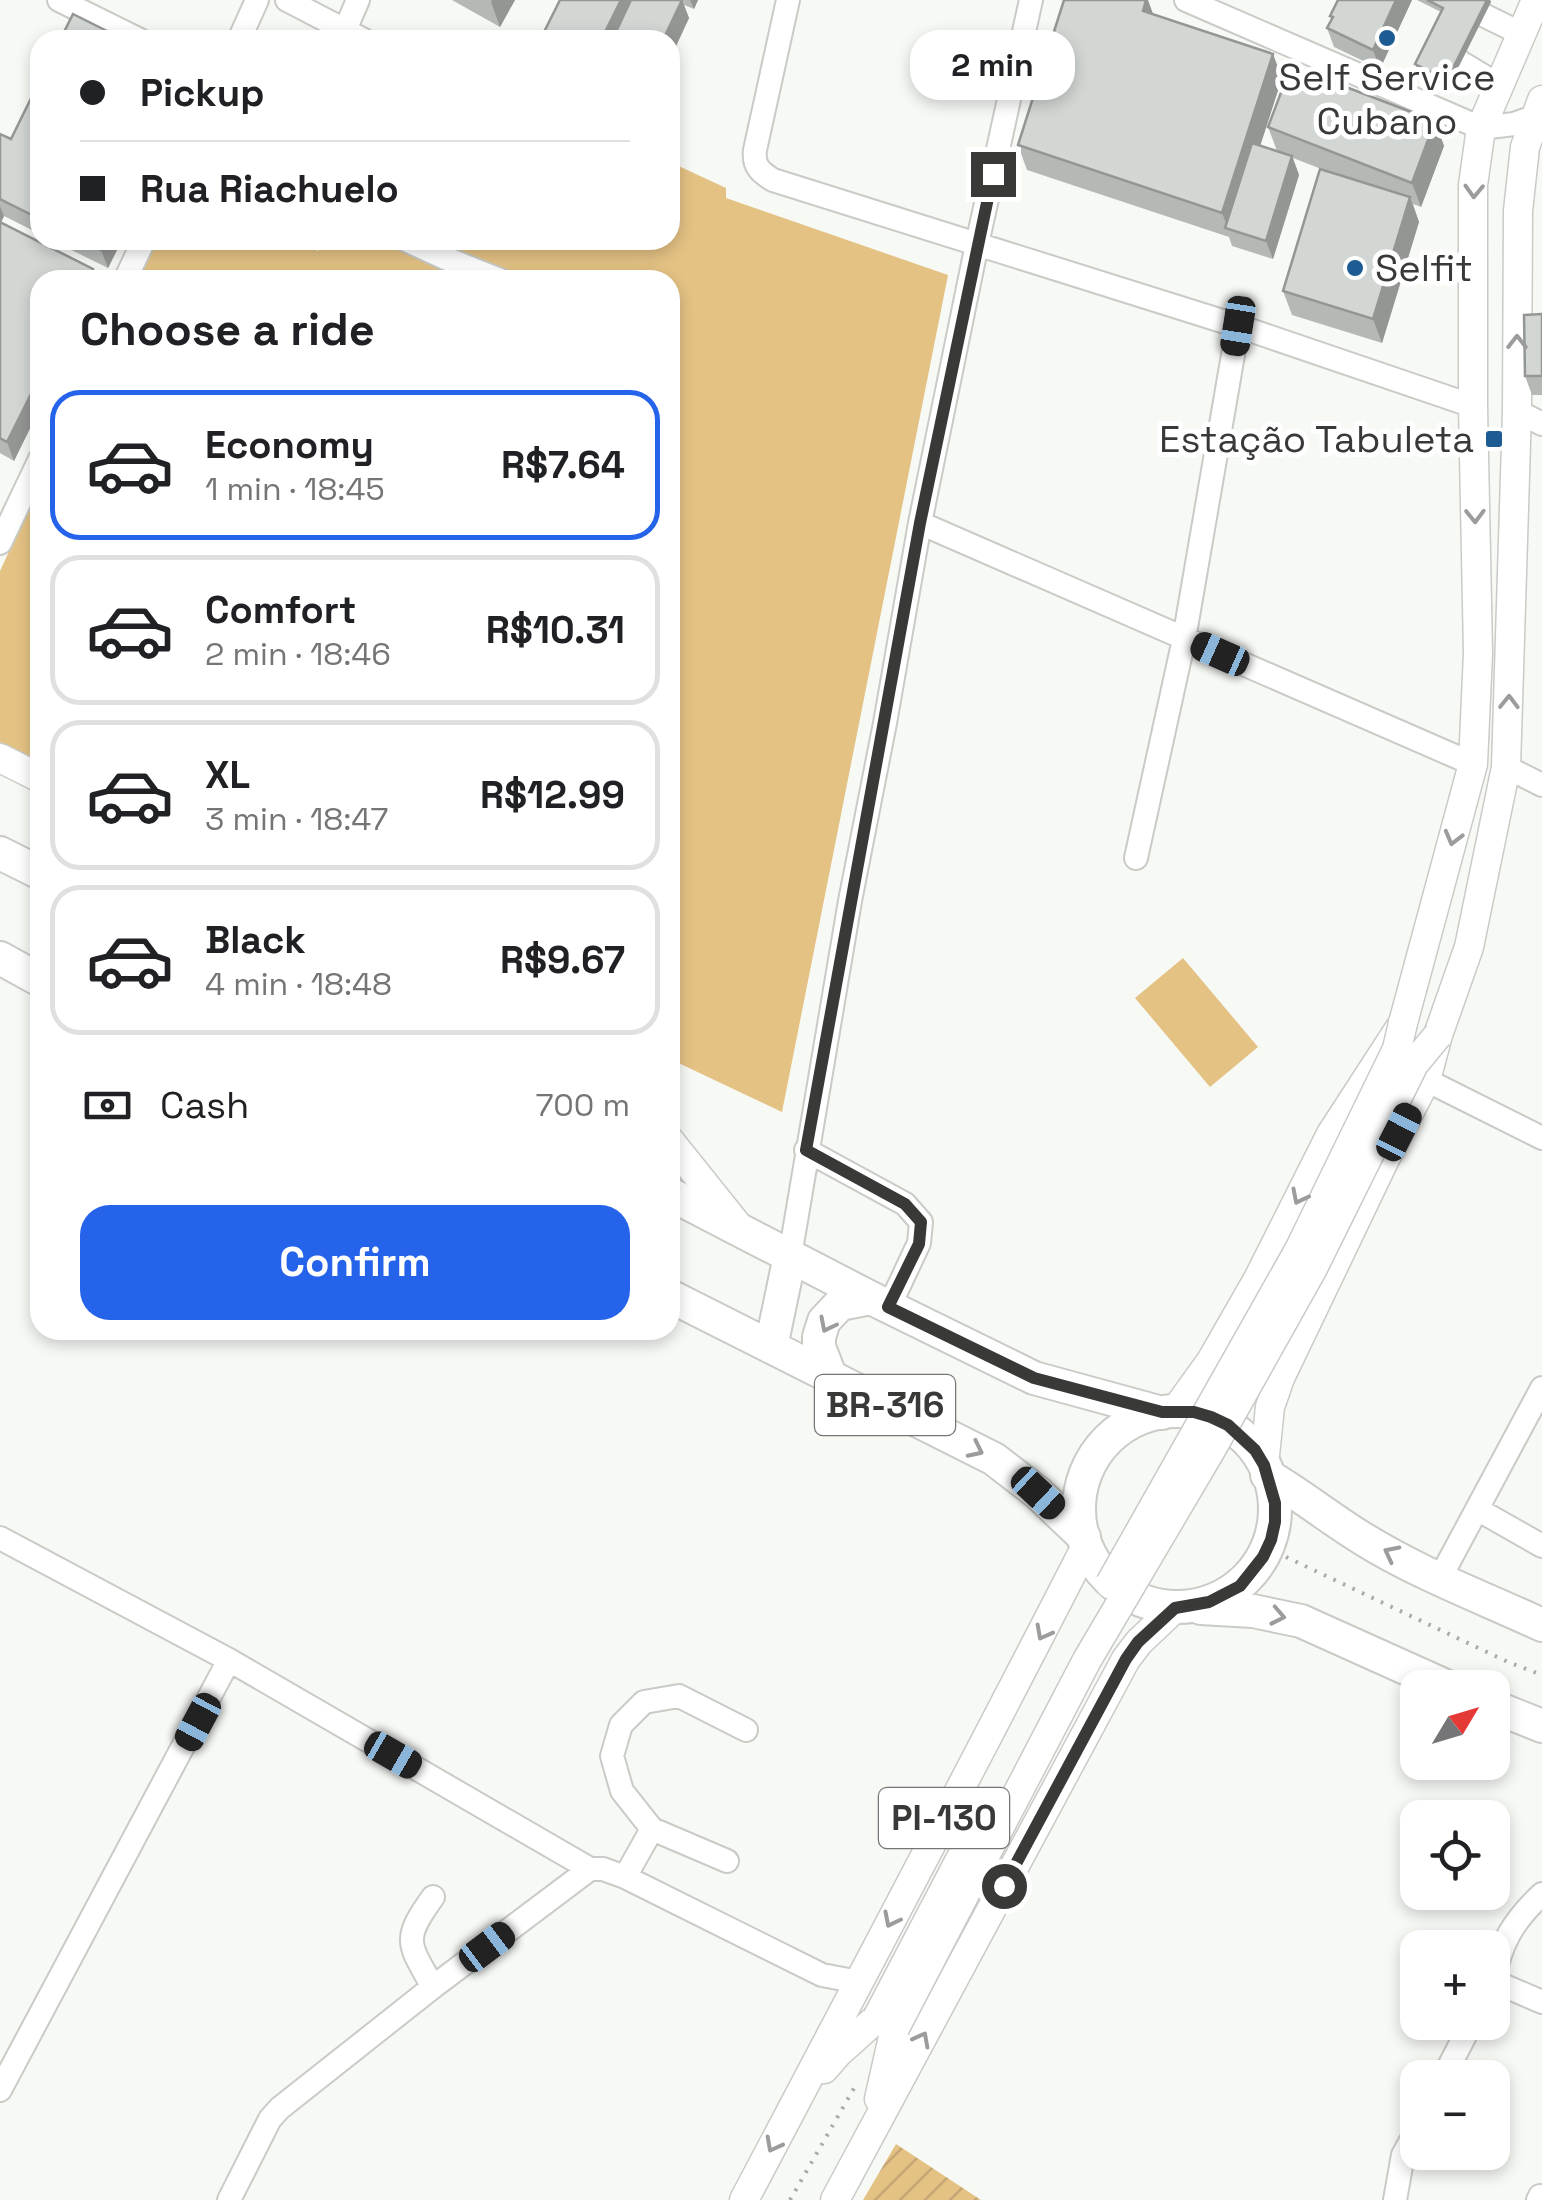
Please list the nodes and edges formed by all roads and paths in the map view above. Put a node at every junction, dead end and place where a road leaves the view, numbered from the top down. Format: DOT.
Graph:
graph roads {
  1 [pos="59,0"];
  2 [pos="286,0"];
  3 [pos="358,0"];
  4 [pos="788,0"];
  5 [pos="1032,0"];
  6 [pos="1186,0"];
  7 [pos="1536,0"];
  8 [pos="255,1"];
  9 [pos="120,30"];
  10 [pos="243,30"];
  11 [pos="344,30"];
  12 [pos="355,30"];
  13 [pos="1520,33"];
  14 [pos="1500,86"];
  15 [pos="1540,111"];
  16 [pos="1481,128"];
  17 [pos="977,244"];
  18 [pos="427,250"];
  19 [pos="475,270"];
  20 [pos="1238,326"];
  21 [pos="1473,406"];
  22 [pos="1516,411"];
  23 [pos="1542,424"];
  24 [pos="30,480"];
  25 [pos="920,523"];
  26 [pos="0,543"];
  27 [pos="1184,639"];
  28 [pos="0,758"];
  29 [pos="1473,764"];
  30 [pos="1506,767"];
  31 [pos="30,773"];
  32 [pos="1542,786"];
  33 [pos="0,853"];
  34 [pos="1136,858"];
  35 [pos="30,868"];
  36 [pos="0,958"];
  37 [pos="30,974"];
  38 [pos="1402,1023"];
  39 [pos="1438,1036"];
  40 [pos="1426,1080"];
  41 [pos="1542,1138"];
  42 [pos="806,1150"];
  43 [pos="680,1153"];
  44 [pos="680,1199"];
  45 [pos="743,1232"];
  46 [pos="790,1256"];
  47 [pos="680,1301"];
  48 [pos="880,1303"];
  49 [pos="772,1348"];
  50 [pos="831,1378"];
  51 [pos="1542,1388"];
  52 [pos="1168,1412"];
  53 [pos="1269,1481"];
  54 [pos="1477,1510"];
  55 [pos="0,1538"];
  56 [pos="1085,1541"];
  57 [pos="1542,1546"];
  58 [pos="1268,1548"];
  59 [pos="1440,1578"];
  60 [pos="1178,1607"];
  61 [pos="1542,1625"];
  62 [pos="229,1660"];
  63 [pos="1410,1670"];
  64 [pos="1542,1675"];
  65 [pos="1510,1713"];
  66 [pos="1542,1726"];
  67 [pos="746,1730"];
  68 [pos="652,1830"];
  69 [pos="727,1861"];
  70 [pos="590,1868"];
  71 [pos="625,1877"];
  72 [pos="1542,1894"];
  73 [pos="433,1897"];
  74 [pos="1510,1931"];
  75 [pos="859,1982"];
  76 [pos="433,1987"];
  77 [pos="1510,1989"];
  78 [pos="1542,2002"];
  79 [pos="886,2023"];
  80 [pos="864,2070"];
  81 [pos="0,2090"];
  82 [pos="802,2091"];
  83 [pos="876,2125"];
  84 [pos="1400,2170"];
  85 [pos="228,2200"];
  86 [pos="744,2200"];
  87 [pos="790,2200"];
  88 [pos="836,2200"];
  89 [pos="1395,2200"];
  1 -- 9 [label="street"];
  2 -- 11 [label="street"];
  3 -- 12 [label="street"];
  4 -- 17 [label="street"];
  5 -- 17 [label="street"];
  6 -- 16 [label="street"];
  7 -- 13 [label="main road"];
  8 -- 10 [label="street"];
  13 -- 14 [label="main road"];
  13 -- 14 [label="street"];
  14 -- 16 [label="main road"];
  15 -- 16 [label="street"];
  22 -- 15 [label="main road, one-way"];
  16 -- 21 [label="main road, one-way"];
  17 -- 20 [label="street"];
  17 -- 25 [label="street"];
  18 -- 19 [label="street"];
  20 -- 21 [label="street"];
  20 -- 27 [label="street"];
  21 -- 29 [label="main road, one-way"];
  22 -- 23 [label="street"];
  30 -- 22 [label="main road, one-way"];
  24 -- 26 [label="street"];
  25 -- 27 [label="street"];
  25 -- 42 [label="street"];
  27 -- 29 [label="street"];
  27 -- 34 [label="street"];
  28 -- 31 [label="main road"];
  29 -- 38 [label="main road, one-way"];
  30 -- 32 [label="street"];
  30 -- 39 [label="main road"];
  33 -- 35 [label="highway"];
  36 -- 37 [label="highway"];
  38 -- 52 [label="main road, one-way"];
  38 -- 79 [label="main road, bridge"];
  39 -- 40 [label="main road"];
  39 -- 79 [label="main road, bridge"];
  40 -- 41 [label="street"];
  40 -- 53 [label="main road"];
  42 -- 46 [label="street"];
  42 -- 48 [label="street"];
  43 -- 45 [label="main road"];
  44 -- 45 [label="highway, BR-316"];
  45 -- 46 [label="highway, BR-316"];
  46 -- 48 [label="highway, BR-316"];
  46 -- 49 [label="highway"];
  47 -- 49 [label="highway, BR-316"];
  48 -- 50 [label="highway, one-way"];
  48 -- 52 [label="highway, BR-316"];
  49 -- 50 [label="highway, BR-316"];
  50 -- 56 [label="highway, BR-316, one-way"];
  51 -- 54 [label="street"];
  52 -- 53 [label="highway, BR-316"];
  52 -- 56 [label="highway"];
  59 -- 53 [label="highway, BR-316, one-way"];
  53 -- 60 [label="highway"];
  54 -- 57 [label="street"];
  54 -- 59 [label="street"];
  55 -- 62 [label="street"];
  56 -- 60 [label="highway, BR-316"];
  56 -- 75 [label="main road, PI-130, one-way"];
  58 -- 64 [label="path"];
  59 -- 61 [label="highway, BR-316"];
  60 -- 63 [label="highway, BR-316, one-way"];
  83 -- 60 [label="main road, PI-130, one-way"];
  62 -- 70 [label="street"];
  62 -- 81 [label="street"];
  65 -- 66 [label="highway"];
  67 -- 68 [label="street"];
  68 -- 69 [label="street"];
  68 -- 71 [label="street"];
  70 -- 71 [label="street"];
  70 -- 76 [label="street"];
  71 -- 75 [label="street"];
  72 -- 74 [label="street"];
  73 -- 76 [label="street"];
  75 -- 82 [label="main road, PI-130"];
  76 -- 85 [label="street"];
  77 -- 78 [label="street"];
  79 -- 82 [label="main road"];
  79 -- 83 [label="main road"];
  80 -- 87 [label="path"];
  82 -- 86 [label="main road, PI-130, one-way"];
  83 -- 88 [label="main road, PI-130"];
  84 -- 89 [label="street"];
}
